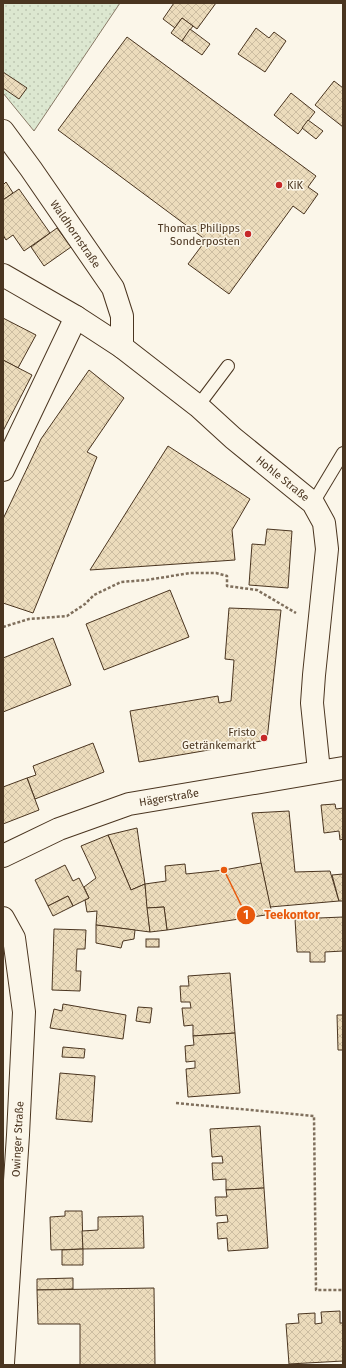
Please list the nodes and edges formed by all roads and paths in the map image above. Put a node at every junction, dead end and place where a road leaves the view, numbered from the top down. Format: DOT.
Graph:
graph roads {
  1 [pos="3,131"];
  2 [pos="3,275"];
  3 [pos="76,317"];
  4 [pos="122,347"];
  5 [pos="228,366"];
  6 [pos="198,406"];
  7 [pos="343,453"];
  8 [pos="3,470"];
  9 [pos="313,503"];
  10 [pos="320,623"];
  11 [pos="3,627"];
  12 [pos="343,768"];
  13 [pos="319,771"];
  14 [pos="3,856"];
  15 [pos="3,918"];
  16 [pos="176,1103"];
  17 [pos="343,1290"];
  18 [pos="3,1363"];
  1 -- 4 [label="street, Waldhornstraße"];
  2 -- 3 [label="street, Hohle Straße"];
  3 -- 4 [label="street, Hohle Straße"];
  3 -- 8 [label="street"];
  4 -- 6 [label="street, Hohle Straße"];
  5 -- 6 [label="lane"];
  6 -- 9 [label="street, Hohle Straße"];
  7 -- 9 [label="lane"];
  9 -- 10 [label="street, Hohle Straße"];
  10 -- 11 [label="path"];
  10 -- 13 [label="street, Hohle Straße"];
  12 -- 13 [label="street, Hägerstraße"];
  13 -- 14 [label="street, Hägerstraße"];
  15 -- 18 [label="street, Owinger Straße"];
  16 -- 17 [label="path"];
}
